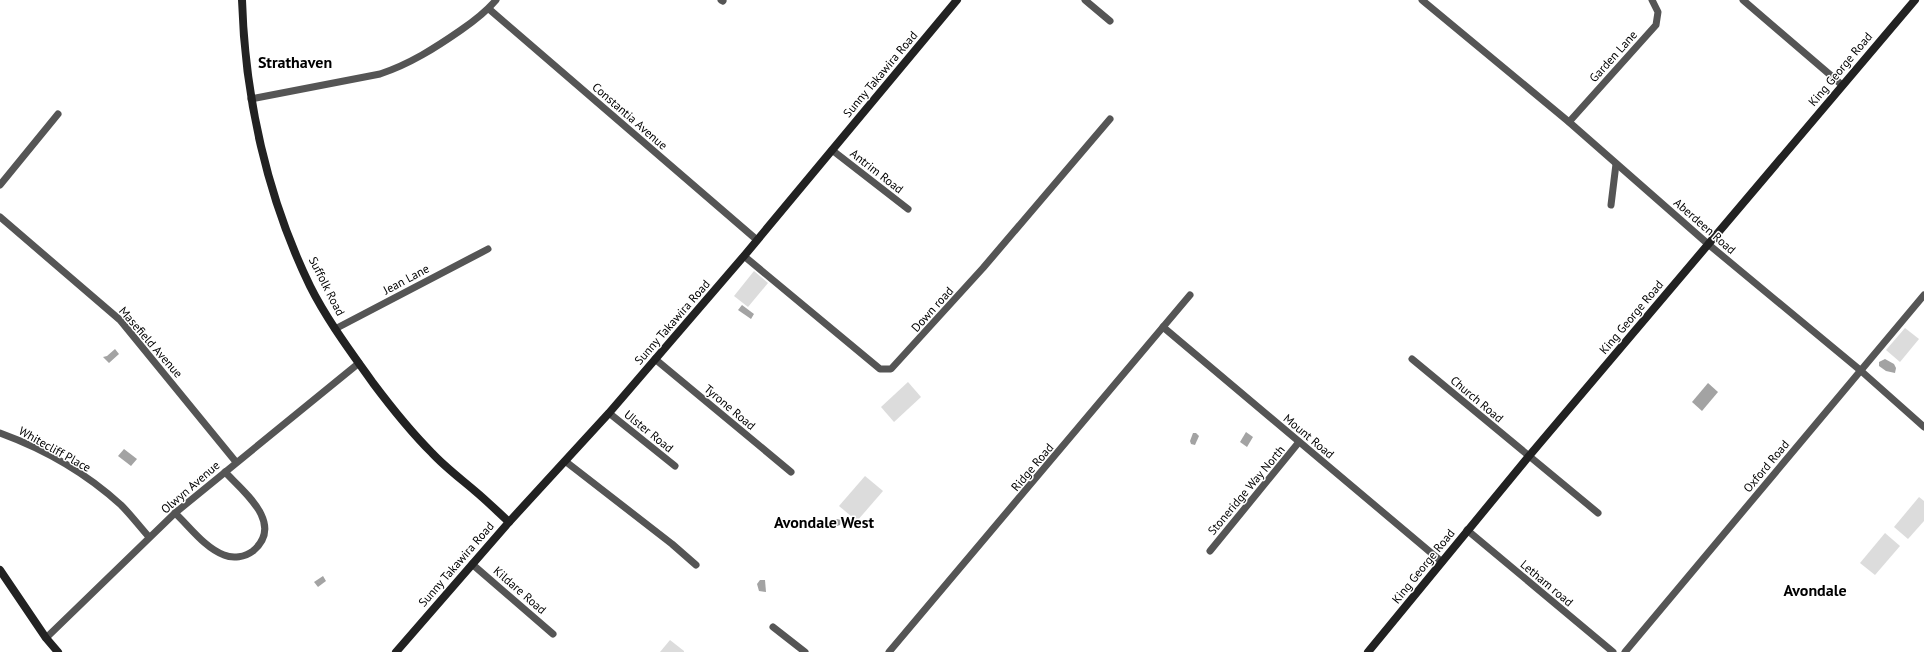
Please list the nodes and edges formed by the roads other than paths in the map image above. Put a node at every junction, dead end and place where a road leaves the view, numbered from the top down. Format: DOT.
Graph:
graph roads {
  1 [pos="242,0"];
  2 [pos="496,0"];
  3 [pos="957,0"];
  4 [pos="1085,0"];
  5 [pos="1422,0"];
  6 [pos="1652,0"];
  7 [pos="1743,0"];
  8 [pos="1915,0"];
  9 [pos="489,9"];
  10 [pos="1110,21"];
  11 [pos="1842,85"];
  12 [pos="251,99"];
  13 [pos="58,114"];
  14 [pos="1110,119"];
  15 [pos="1570,122"];
  16 [pos="832,150"];
  17 [pos="1616,164"];
  18 [pos="0,185"];
  19 [pos="1612,205"];
  20 [pos="908,209"];
  21 [pos="0,217"];
  22 [pos="757,240"];
  23 [pos="1708,244"];
  24 [pos="488,249"];
  25 [pos="744,256"];
  26 [pos="1190,295"];
  27 [pos="1924,295"];
  28 [pos="1163,327"];
  29 [pos="335,329"];
  30 [pos="655,359"];
  31 [pos="1412,359"];
  32 [pos="359,363"];
  33 [pos="1860,370"];
  34 [pos="609,413"];
  35 [pos="1924,427"];
  36 [pos="0,433"];
  37 [pos="1300,442"];
  38 [pos="1529,456"];
  39 [pos="565,461"];
  40 [pos="236,462"];
  41 [pos="675,466"];
  42 [pos="225,472"];
  43 [pos="791,472"];
  44 [pos="1598,513"];
  45 [pos="175,514"];
  46 [pos="509,522"];
  47 [pos="1467,530"];
  48 [pos="149,537"];
  49 [pos="1210,551"];
  50 [pos="1442,562"];
  51 [pos="472,564"];
  52 [pos="696,565"];
  53 [pos="0,570"];
  54 [pos="773,627"];
  55 [pos="553,634"];
  56 [pos="46,638"];
  57 [pos="58,652"];
  58 [pos="396,652"];
  59 [pos="805,652"];
  60 [pos="889,652"];
  61 [pos="1368,652"];
  62 [pos="1613,652"];
  63 [pos="1625,652"];
  1 -- 12 [label="main road, Suffolk Road"];
  2 -- 9 [label="street"];
  3 -- 16 [label="main road, Sunny Takawira Road"];
  4 -- 10 [label="street"];
  5 -- 15 [label="street, Aberdeen Road"];
  6 -- 15 [label="street, Garden Lane"];
  7 -- 11 [label="street"];
  8 -- 11 [label="main road, King George Road"];
  9 -- 12 [label="street"];
  9 -- 22 [label="street, Constantia Avenue"];
  11 -- 23 [label="main road, King George Road"];
  12 -- 29 [label="main road, Suffolk Road"];
  13 -- 18 [label="street"];
  14 -- 25 [label="street, Down road"];
  15 -- 17 [label="street, Aberdeen Road"];
  16 -- 20 [label="street, Antrim Road"];
  16 -- 22 [label="main road, Sunny Takawira Road"];
  17 -- 19 [label="street"];
  17 -- 23 [label="street, Aberdeen Road"];
  21 -- 40 [label="street, Masefield Avenue"];
  22 -- 25 [label="main road, Sunny Takawira Road"];
  23 -- 33 [label="street, Aberdeen Road"];
  23 -- 38 [label="main road, King George Road"];
  24 -- 29 [label="street, Jean Lane"];
  25 -- 30 [label="main road, Sunny Takawira Road"];
  26 -- 28 [label="street, Ridge Road"];
  27 -- 33 [label="street, Oxford Road"];
  28 -- 37 [label="street, Mount Road"];
  28 -- 60 [label="street, Ridge Road"];
  29 -- 32 [label="main road, Suffolk Road"];
  30 -- 34 [label="main road, Sunny Takawira Road"];
  30 -- 43 [label="street, Tyrone Road"];
  31 -- 38 [label="street, Church Road"];
  32 -- 40 [label="street, Olwyn Avenue"];
  32 -- 46 [label="main road, Suffolk Road"];
  33 -- 35 [label="street, Aberdeen Road"];
  33 -- 63 [label="street, Oxford Road"];
  34 -- 39 [label="main road, Sunny Takawira Road"];
  34 -- 41 [label="street, Ulster Road"];
  36 -- 48 [label="street, Whitecliff Place"];
  37 -- 49 [label="street, Stoneridge Way North"];
  37 -- 50 [label="street, Mount Road"];
  38 -- 44 [label="street, Church Road"];
  38 -- 47 [label="main road, King George Road"];
  39 -- 46 [label="main road, Sunny Takawira Road"];
  39 -- 52 [label="street"];
  40 -- 42 [label="street, Olwyn Avenue"];
  42 -- 45 [label="street, Olwyn Avenue"];
  42 -- 45 [label="street"];
  45 -- 48 [label="street, Olwyn Avenue"];
  46 -- 51 [label="main road, Sunny Takawira Road"];
  47 -- 50 [label="main road, King George Road"];
  47 -- 62 [label="street, Letham road"];
  48 -- 56 [label="street, Olwyn Avenue"];
  50 -- 61 [label="main road, King George Road"];
  51 -- 55 [label="street, Kildare Road"];
  51 -- 58 [label="main road, Sunny Takawira Road"];
  53 -- 56 [label="main road"];
  54 -- 59 [label="street"];
  56 -- 57 [label="main road"];
}
